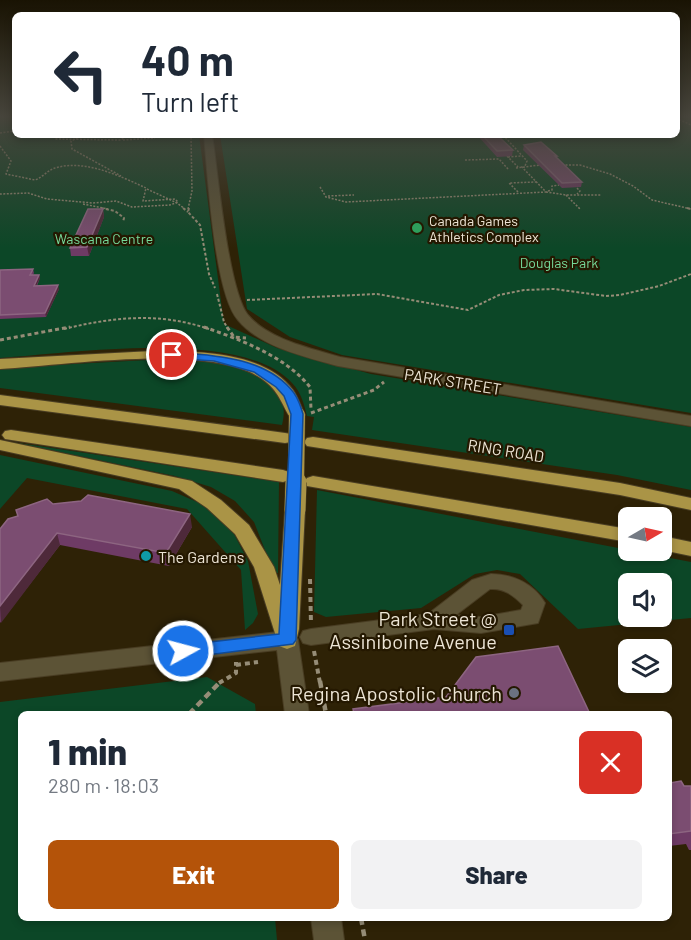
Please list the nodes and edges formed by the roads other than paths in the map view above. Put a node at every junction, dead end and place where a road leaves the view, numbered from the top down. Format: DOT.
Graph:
graph roads {
  1 [pos="211,161"];
  2 [pos="0,364"];
  3 [pos="0,400"];
  4 [pos="691,422"];
  5 [pos="0,434"];
  6 [pos="285,438"];
  7 [pos="313,442"];
  8 [pos="0,445"];
  9 [pos="283,477"];
  10 [pos="313,482"];
  11 [pos="691,504"];
  12 [pos="618,534"];
  13 [pos="672,545"];
  14 [pos="691,549"];
  15 [pos="434,621"];
  16 [pos="311,637"];
  17 [pos="287,640"];
  18 [pos="0,672"];
  19 [pos="297,711"];
  20 [pos="326,921"];
  21 [pos="329,940"];
  1 -- 4 [label="street, PARK STREET"];
  2 -- 17 [label="highway, bridge"];
  3 -- 6 [label="highway"];
  5 -- 9 [label="highway"];
  7 -- 11 [label="highway, RING ROAD"];
  8 -- 17 [label="highway"];
  10 -- 12 [label="highway"];
  13 -- 14 [label="highway"];
  15 -- 16 [label="street"];
  17 -- 18 [label="street"];
  17 -- 19 [label="street"];
  20 -- 21 [label="street"];
}
